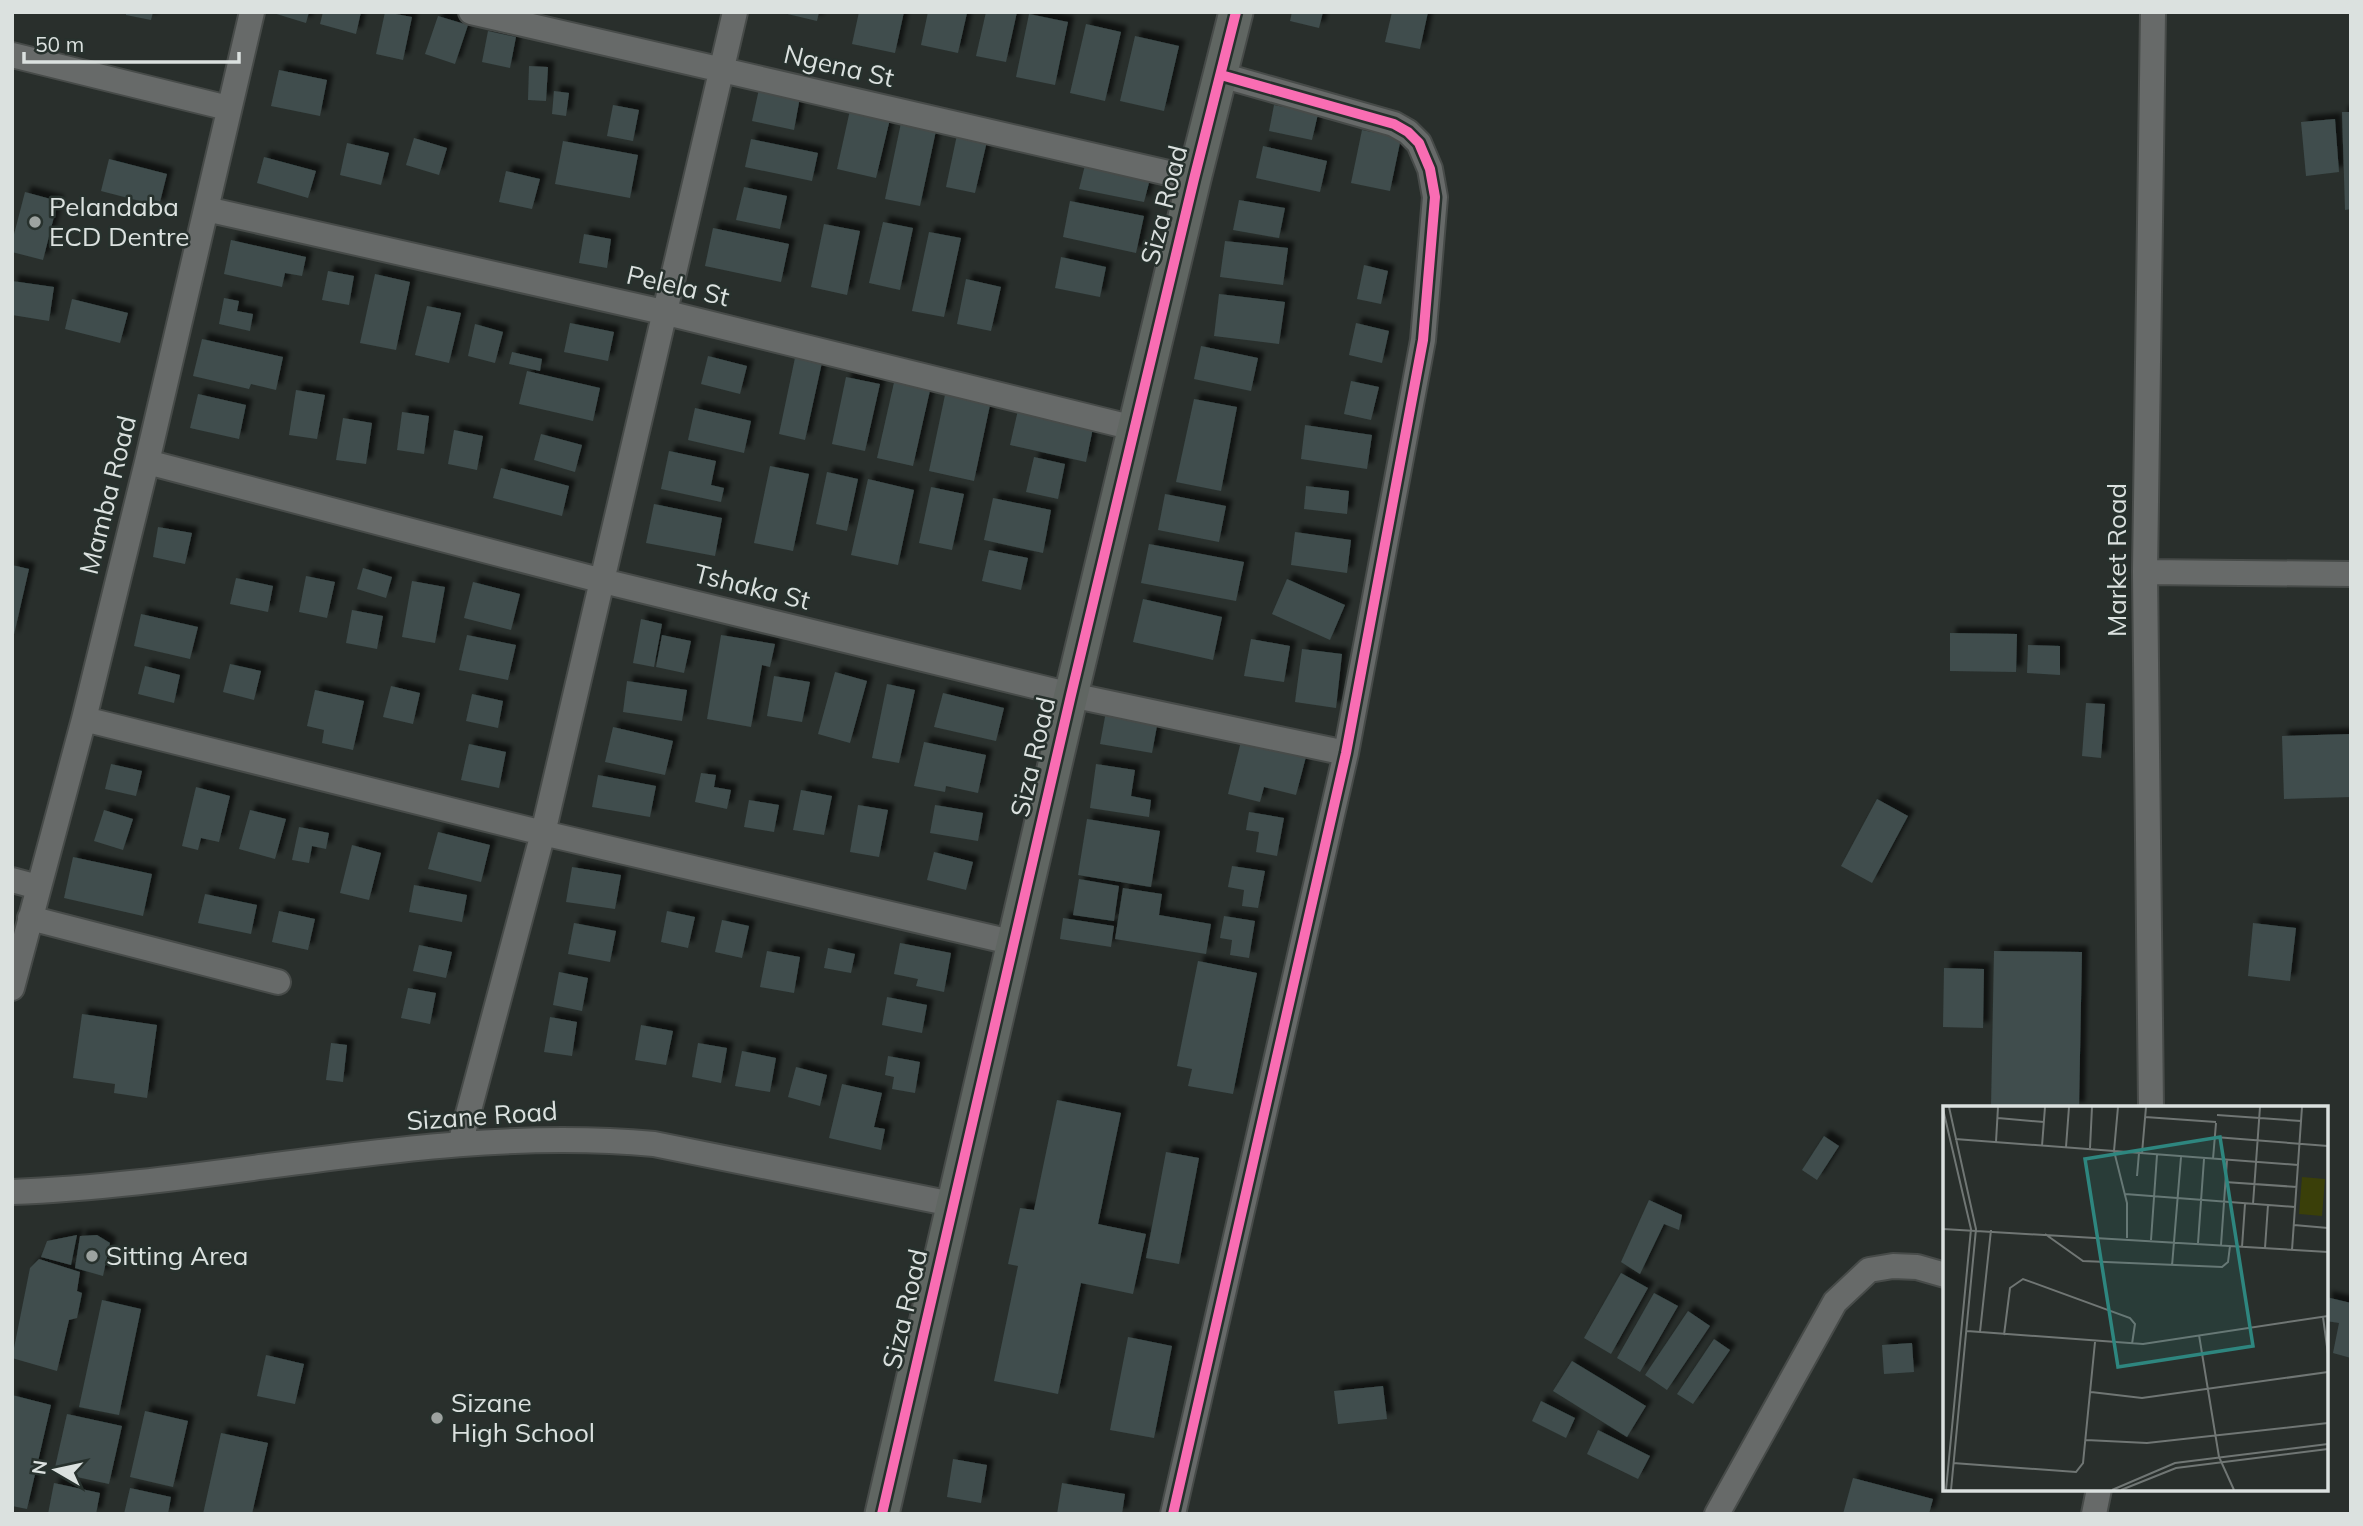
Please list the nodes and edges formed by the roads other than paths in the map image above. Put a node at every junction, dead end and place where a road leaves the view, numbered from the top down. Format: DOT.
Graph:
graph roads {
  1 [pos="252,12"];
  2 [pos="471,12"];
  3 [pos="735,12"];
  4 [pos="1236,12"];
  5 [pos="2153,12"];
  6 [pos="500,16"];
  7 [pos="12,55"];
  8 [pos="722,69"];
  9 [pos="1221,75"];
  10 [pos="228,108"];
  11 [pos="1194,179"];
  12 [pos="206,209"];
  13 [pos="663,312"];
  14 [pos="1134,428"];
  15 [pos="147,462"];
  16 [pos="2145,572"];
  17 [pos="2351,574"];
  18 [pos="603,582"];
  19 [pos="1071,695"];
  20 [pos="84,719"];
  21 [pos="1346,753"];
  22 [pos="543,833"];
  23 [pos="12,880"];
  24 [pos="38,887"];
  25 [pos="30,918"];
  26 [pos="1015,943"];
  27 [pos="278,982"];
  28 [pos="12,988"];
  29 [pos="2151,1106"];
  30 [pos="460,1144"];
  31 [pos="12,1192"];
  32 [pos="952,1204"];
  33 [pos="1943,1275"];
  34 [pos="2099,1491"];
  35 [pos="881,1514"];
  36 [pos="1173,1514"];
  37 [pos="1717,1514"];
  38 [pos="2094,1514"];
  1 -- 10 [label="street, Mamba Road"];
  2 -- 6 [label="street, Ngena St"];
  3 -- 8 [label="street"];
  4 -- 9 [label="street, Siza Road"];
  5 -- 16 [label="street, Market Road"];
  6 -- 8 [label="street, Ngena St"];
  7 -- 10 [label="street"];
  8 -- 11 [label="street, Ngena St"];
  8 -- 13 [label="street"];
  9 -- 11 [label="street, Siza Road"];
  9 -- 21 [label="street"];
  10 -- 12 [label="street, Mamba Road"];
  11 -- 14 [label="street, Siza Road"];
  12 -- 13 [label="street, Pelela St"];
  12 -- 15 [label="street, Mamba Road"];
  13 -- 14 [label="street, Pelela St"];
  13 -- 18 [label="street"];
  14 -- 19 [label="street, Siza Road"];
  15 -- 18 [label="street, Tshaka St"];
  15 -- 20 [label="street, Mamba Road"];
  16 -- 17 [label="street"];
  16 -- 29 [label="street, Market Road"];
  18 -- 19 [label="street, Tshaka St"];
  18 -- 22 [label="street"];
  19 -- 21 [label="street, Tshaka St"];
  19 -- 26 [label="street, Siza Road"];
  20 -- 22 [label="street"];
  20 -- 24 [label="street, Mamba Road"];
  21 -- 36 [label="street"];
  22 -- 26 [label="street"];
  22 -- 30 [label="street"];
  23 -- 24 [label="street"];
  24 -- 25 [label="street, Mamba Road"];
  25 -- 27 [label="street"];
  25 -- 28 [label="street, Mamba Road"];
  26 -- 32 [label="street, Siza Road"];
  30 -- 31 [label="street, Sizane Road"];
  30 -- 32 [label="street, Sizane Road"];
  32 -- 35 [label="street, Siza Road"];
  33 -- 37 [label="street"];
  34 -- 38 [label="street"];
}
